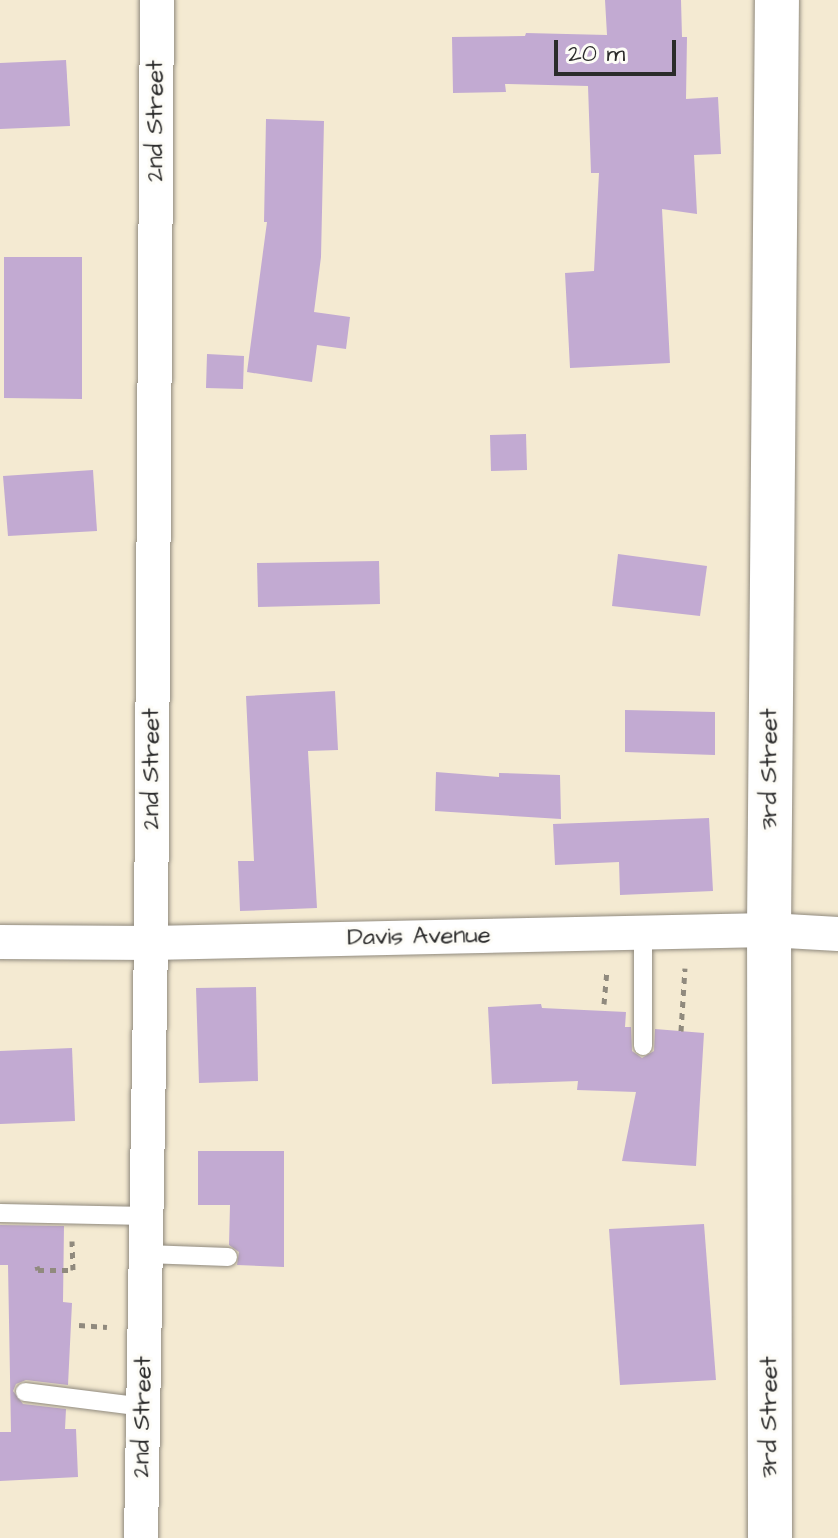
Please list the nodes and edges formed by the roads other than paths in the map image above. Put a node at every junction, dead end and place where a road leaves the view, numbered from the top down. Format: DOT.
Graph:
graph roads {
  1 [pos="157,0"];
  2 [pos="777,0"];
  3 [pos="769,930"];
  4 [pos="643,933"];
  5 [pos="838,934"];
  6 [pos="0,942"];
  7 [pos="151,943"];
  8 [pos="643,1046"];
  9 [pos="0,1213"];
  10 [pos="147,1216"];
  11 [pos="146,1254"];
  12 [pos="228,1257"];
  13 [pos="25,1392"];
  14 [pos="143,1407"];
  15 [pos="141,1538"];
  16 [pos="770,1538"];
  1 -- 7 [label="street, 2nd Street"];
  2 -- 3 [label="street, 3rd Street"];
  3 -- 4 [label="street, Davis Avenue"];
  3 -- 5 [label="street, Davis Avenue"];
  3 -- 16 [label="street, 3rd Street"];
  4 -- 7 [label="street, Davis Avenue"];
  4 -- 8 [label="lane"];
  6 -- 7 [label="street, Davis Avenue"];
  7 -- 10 [label="street, 2nd Street"];
  9 -- 10 [label="lane"];
  10 -- 11 [label="street, 2nd Street"];
  11 -- 12 [label="lane"];
  11 -- 14 [label="street, 2nd Street"];
  13 -- 14 [label="lane"];
  14 -- 15 [label="street, 2nd Street"];
}
